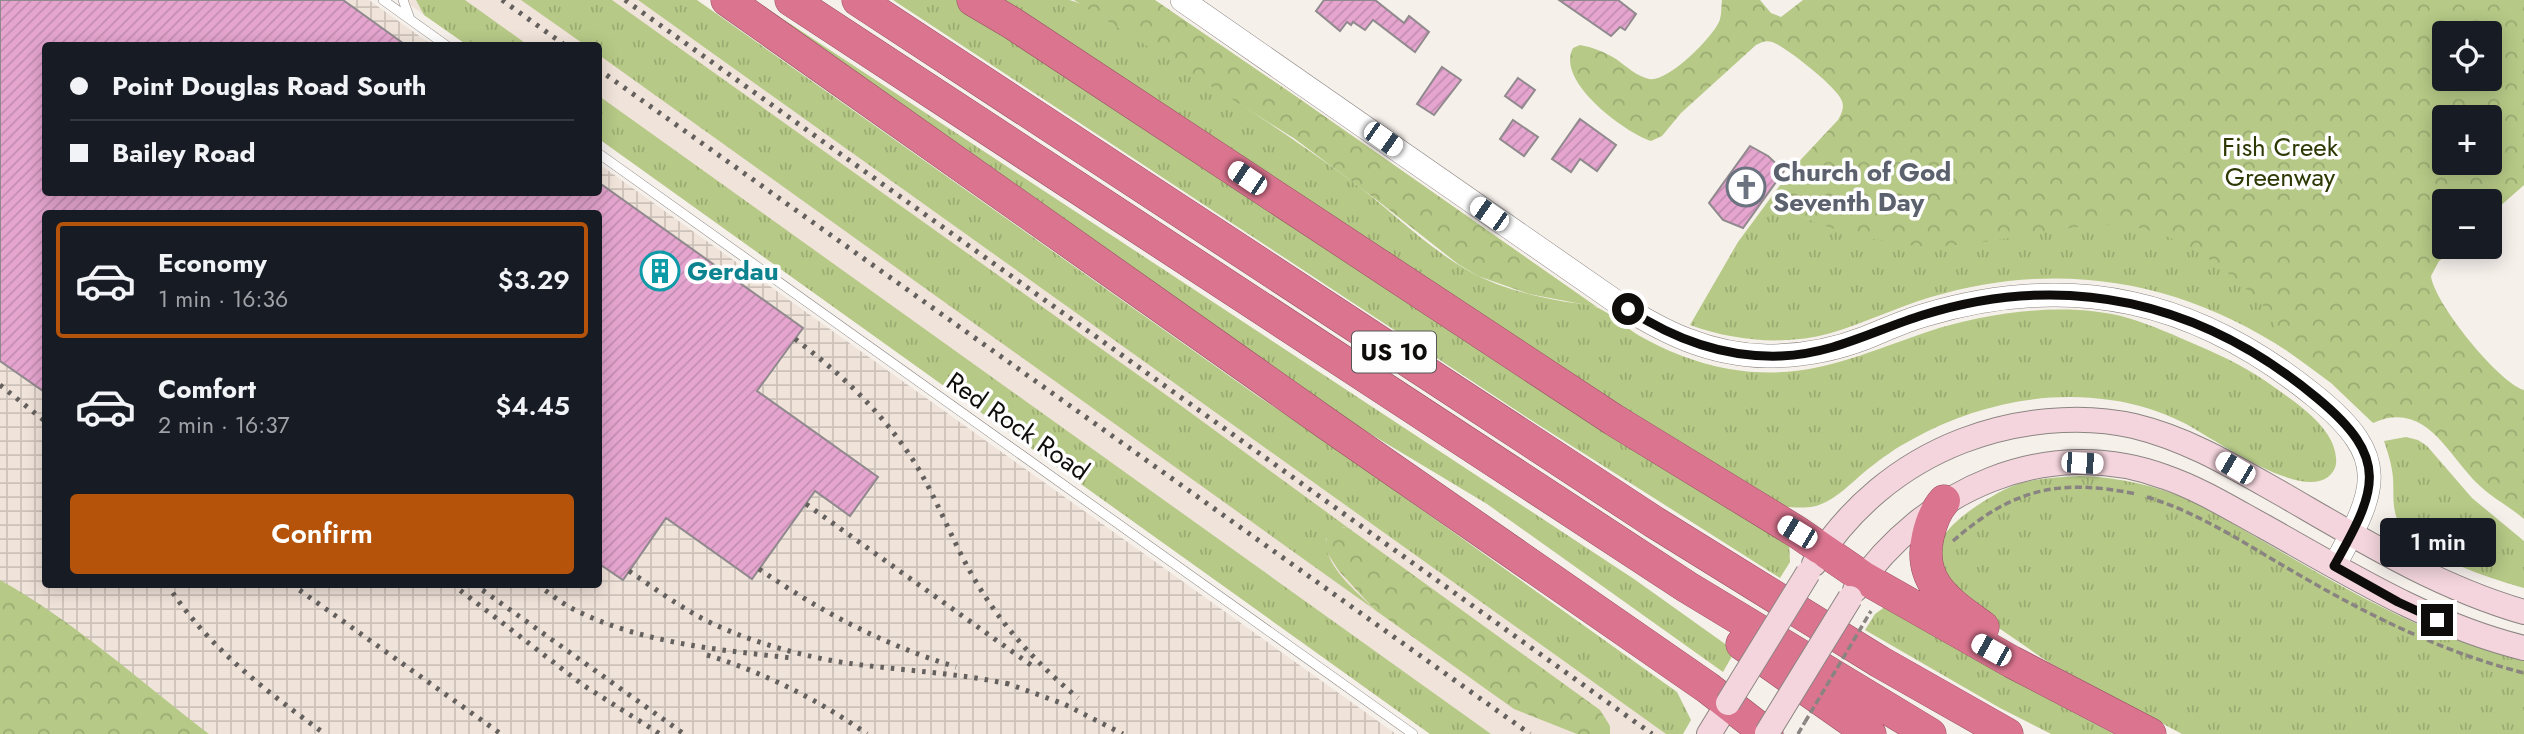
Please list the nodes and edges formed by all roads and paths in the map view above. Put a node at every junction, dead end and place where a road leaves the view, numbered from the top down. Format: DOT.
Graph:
graph roads {
  1 [pos="383,0"];
  2 [pos="403,0"];
  3 [pos="727,0"];
  4 [pos="790,0"];
  5 [pos="858,0"];
  6 [pos="973,0"];
  7 [pos="1182,0"];
  8 [pos="410,19"];
  9 [pos="442,42"];
  10 [pos="602,156"];
  11 [pos="1536,490"];
  12 [pos="1944,502"];
  13 [pos="2352,534"];
  14 [pos="1951,543"];
  15 [pos="1816,562"];
  16 [pos="2334,566"];
  17 [pos="1857,588"];
  18 [pos="2344,600"];
  19 [pos="1871,611"];
  20 [pos="2524,612"];
  21 [pos="2524,648"];
  22 [pos="1728,703"];
  23 [pos="2105,711"];
  24 [pos="1413,734"];
  25 [pos="1709,734"];
  26 [pos="1767,734"];
  27 [pos="1798,734"];
  28 [pos="1870,734"];
  29 [pos="1930,734"];
  30 [pos="2007,734"];
  31 [pos="2150,734"];
  1 -- 8 [label="lane"];
  2 -- 8 [label="lane"];
  3 -- 22 [label="highway"];
  4 -- 11 [label="highway, US 10"];
  5 -- 30 [label="highway, US 10"];
  6 -- 15 [label="highway"];
  7 -- 13 [label="street"];
  8 -- 9 [label="lane"];
  10 -- 24 [label="lane, Red Rock Road"];
  11 -- 28 [label="highway"];
  11 -- 29 [label="highway, US 10"];
  12 -- 16 [label="main road"];
  12 -- 17 [label="main road"];
  12 -- 23 [label="highway"];
  13 -- 15 [label="main road"];
  13 -- 16 [label="street"];
  13 -- 20 [label="main road"];
  14 -- 18 [label="path"];
  15 -- 17 [label="highway"];
  15 -- 22 [label="main road, bridge"];
  16 -- 21 [label="main road"];
  17 -- 23 [label="highway"];
  17 -- 26 [label="main road, bridge"];
  19 -- 27 [label="path, bridge"];
  22 -- 25 [label="main road"];
  22 -- 26 [label="highway"];
  23 -- 31 [label="highway"];
}
